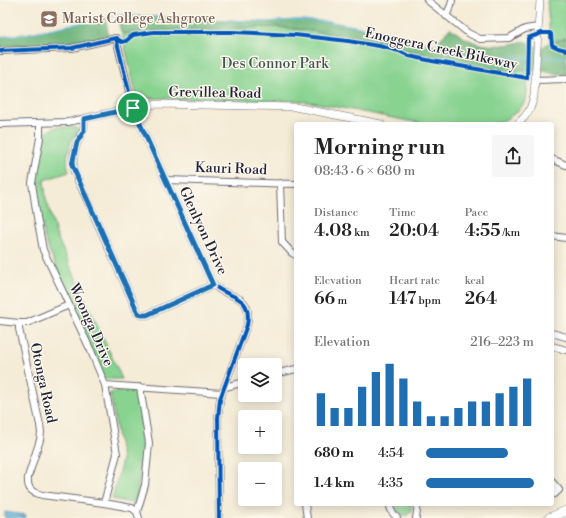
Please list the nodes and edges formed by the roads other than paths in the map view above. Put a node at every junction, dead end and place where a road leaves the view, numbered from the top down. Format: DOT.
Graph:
graph roads {
  1 [pos="427,0"];
  2 [pos="452,0"];
  3 [pos="540,0"];
  4 [pos="446,16"];
  5 [pos="538,27"];
  6 [pos="0,51"];
  7 [pos="566,79"];
  8 [pos="535,80"];
  9 [pos="133,108"];
  10 [pos="84,119"];
  11 [pos="371,122"];
  12 [pos="520,122"];
  13 [pos="40,123"];
  14 [pos="0,124"];
  15 [pos="554,160"];
  16 [pos="565,163"];
  17 [pos="166,180"];
  18 [pos="280,183"];
  19 [pos="294,184"];
  20 [pos="554,236"];
  21 [pos="566,238"];
  22 [pos="294,254"];
  23 [pos="213,285"];
  24 [pos="69,305"];
  25 [pos="0,321"];
  26 [pos="19,323"];
  27 [pos="554,334"];
  28 [pos="566,337"];
  29 [pos="554,347"];
  30 [pos="566,350"];
  31 [pos="294,369"];
  32 [pos="282,372"];
  33 [pos="105,385"];
  34 [pos="238,385"];
  35 [pos="140,387"];
  36 [pos="224,390"];
  37 [pos="554,484"];
  38 [pos="554,493"];
  39 [pos="104,503"];
  40 [pos="305,506"];
  41 [pos="390,506"];
  42 [pos="566,511"];
  43 [pos="138,515"];
  44 [pos="416,515"];
  45 [pos="218,518"];
  46 [pos="307,518"];
  47 [pos="396,518"];
  48 [pos="412,518"];
  49 [pos="549,518"];
  1 -- 4 [label="street"];
  2 -- 4 [label="street"];
  3 -- 5 [label="street"];
  4 -- 5 [label="street"];
  5 -- 8 [label="street"];
  6 -- 9 [label="street, Glenlyon Drive"];
  7 -- 8 [label="street"];
  8 -- 12 [label="street"];
  9 -- 10 [label="street, Grevillea Road"];
  9 -- 11 [label="street, Grevillea Road"];
  9 -- 17 [label="street, Glenlyon Drive"];
  10 -- 13 [label="street, Grevillea Road"];
  10 -- 23 [label="street"];
  13 -- 14 [label="street, Grevillea Road"];
  13 -- 24 [label="street, Woonga Drive"];
  15 -- 16 [label="street"];
  17 -- 18 [label="street, Kauri Road"];
  17 -- 23 [label="street, Glenlyon Drive"];
  18 -- 19 [label="street, Kauri Road"];
  18 -- 22 [label="street"];
  20 -- 21 [label="street"];
  23 -- 36 [label="street, Glenlyon Drive"];
  24 -- 26 [label="street"];
  24 -- 33 [label="street, Woonga Drive"];
  25 -- 26 [label="street"];
  26 -- 39 [label="street, Otonga Road"];
  27 -- 28 [label="street"];
  29 -- 30 [label="street"];
  31 -- 32 [label="street"];
  33 -- 35 [label="street"];
  33 -- 39 [label="street, Woonga Drive"];
  34 -- 36 [label="street"];
  35 -- 36 [label="street"];
  35 -- 43 [label="street"];
  36 -- 45 [label="street, Glenlyon Drive"];
  37 -- 38 [label="street"];
  39 -- 43 [label="street"];
  40 -- 46 [label="street"];
  41 -- 47 [label="street"];
  42 -- 49 [label="main road"];
  44 -- 48 [label="street"];
}
